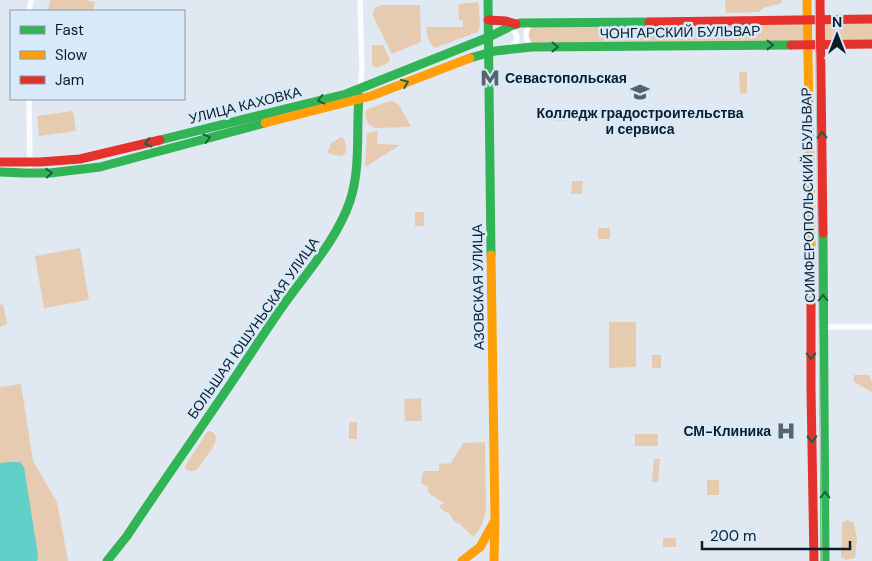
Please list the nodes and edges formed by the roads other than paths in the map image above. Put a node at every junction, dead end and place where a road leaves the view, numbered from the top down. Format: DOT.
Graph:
graph roads {
  1 [pos="360,0"];
  2 [pos="488,0"];
  3 [pos="807,0"];
  4 [pos="820,0"];
  5 [pos="807,19"];
  6 [pos="820,19"];
  7 [pos="872,19"];
  8 [pos="488,20"];
  9 [pos="532,23"];
  10 [pos="512,26"];
  11 [pos="488,37"];
  12 [pos="872,44"];
  13 [pos="808,45"];
  14 [pos="820,45"];
  15 [pos="532,47"];
  16 [pos="509,48"];
  17 [pos="489,51"];
  18 [pos="360,88"];
  19 [pos="359,99"];
  20 [pos="29,100"];
  21 [pos="0,162"];
  22 [pos="29,163"];
  23 [pos="0,172"];
  24 [pos="30,174"];
  25 [pos="823,327"];
  26 [pos="872,327"];
  27 [pos="811,390"];
  28 [pos="825,390"];
  29 [pos="495,520"];
  30 [pos="480,547"];
  31 [pos="494,560"];
  32 [pos="107,561"];
  33 [pos="462,561"];
  34 [pos="814,561"];
  35 [pos="826,561"];
  1 -- 18 [label="street"];
  2 -- 8 [label="main road, АЗОВСКАЯ УЛИЦА"];
  3 -- 5 [label="main road, СИМФЕРОПОЛЬСКИЙ БУЛЬВАР"];
  4 -- 6 [label="main road, СИМФЕРОПОЛЬСКИЙ БУЛЬВАР"];
  5 -- 6 [label="main road, ЧОНГАРСКИЙ БУЛЬВАР"];
  5 -- 9 [label="main road, ЧОНГАРСКИЙ БУЛЬВАР"];
  5 -- 13 [label="main road, СИМФЕРОПОЛЬСКИЙ БУЛЬВАР"];
  6 -- 7 [label="main road, ЧОНГАРСКИЙ БУЛЬВАР"];
  6 -- 14 [label="main road, СИМФЕРОПОЛЬСКИЙ БУЛЬВАР"];
  8 -- 10 [label="main road, ЧОНГАРСКИЙ БУЛЬВАР"];
  8 -- 11 [label="main road, АЗОВСКАЯ УЛИЦА"];
  9 -- 10 [label="main road, ЧОНГАРСКИЙ БУЛЬВАР"];
  9 -- 15 [label="street"];
  10 -- 11 [label="main road, ЧОНГАРСКИЙ БУЛЬВАР"];
  10 -- 16 [label="street"];
  11 -- 17 [label="main road, АЗОВСКАЯ УЛИЦА"];
  11 -- 18 [label="main road, УЛИЦА КАХОВКА"];
  12 -- 14 [label="main road, ЧОНГАРСКИЙ БУЛЬВАР"];
  13 -- 14 [label="main road, ЧОНГАРСКИЙ БУЛЬВАР"];
  15 -- 13 [label="main road, ЧОНГАРСКИЙ БУЛЬВАР, one-way"];
  13 -- 27 [label="main road, СИМФЕРОПОЛЬСКИЙ БУЛЬВАР, one-way"];
  25 -- 14 [label="main road, СИМФЕРОПОЛЬСКИЙ БУЛЬВАР, one-way"];
  15 -- 16 [label="main road, ЧОНГАРСКИЙ БУЛЬВАР"];
  16 -- 17 [label="main road, ЧОНГАРСКИЙ БУЛЬВАР"];
  19 -- 17 [label="main road, УЛИЦА КАХОВКА, one-way"];
  17 -- 29 [label="main road, АЗОВСКАЯ УЛИЦА"];
  18 -- 19 [label="main road, БОЛЬШАЯ ЮШУНЬСКАЯ УЛИЦА"];
  18 -- 22 [label="main road, УЛИЦА КАХОВКА, one-way"];
  24 -- 19 [label="main road, УЛИЦА КАХОВКА, one-way"];
  19 -- 32 [label="main road, БОЛЬШАЯ ЮШУНЬСКАЯ УЛИЦА"];
  20 -- 22 [label="street"];
  21 -- 22 [label="main road, УЛИЦА КАХОВКА"];
  22 -- 24 [label="street"];
  23 -- 24 [label="main road, УЛИЦА КАХОВКА"];
  25 -- 26 [label="street"];
  25 -- 28 [label="main road, СИМФЕРОПОЛЬСКИЙ БУЛЬВАР"];
  27 -- 28 [label="main road"];
  27 -- 34 [label="main road, СИМФЕРОПОЛЬСКИЙ БУЛЬВАР, one-way"];
  35 -- 28 [label="main road, СИМФЕРОПОЛЬСКИЙ БУЛЬВАР, one-way"];
  29 -- 30 [label="main road, АЗОВСКАЯ УЛИЦА"];
  29 -- 31 [label="main road"];
  30 -- 31 [label="main road"];
  30 -- 33 [label="main road, АЗОВСКАЯ УЛИЦА"];
}
